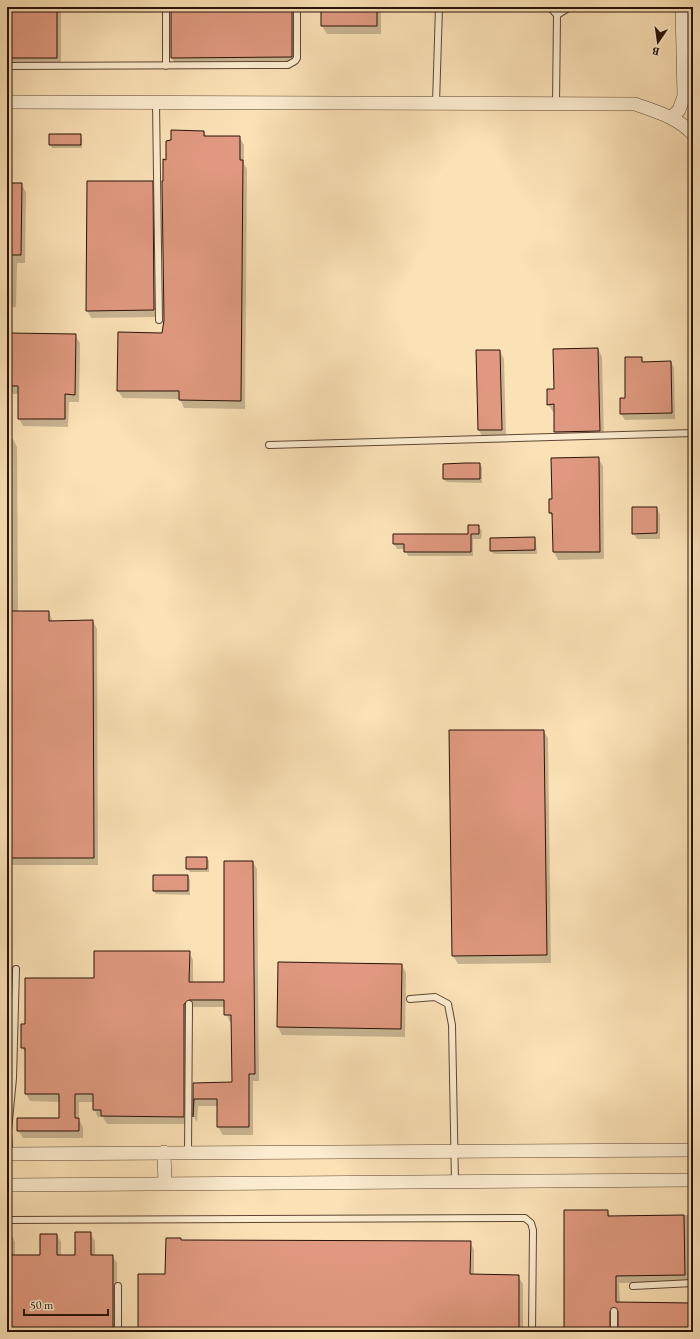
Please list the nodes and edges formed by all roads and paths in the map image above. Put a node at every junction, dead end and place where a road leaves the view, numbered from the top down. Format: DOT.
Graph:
graph roads {
  1 [pos="166,7"];
  2 [pos="297,7"];
  3 [pos="439,7"];
  4 [pos="550,7"];
  5 [pos="570,7"];
  6 [pos="682,7"];
  7 [pos="557,15"];
  8 [pos="7,66"];
  9 [pos="166,66"];
  10 [pos="7,102"];
  11 [pos="156,102"];
  12 [pos="436,103"];
  13 [pos="556,104"];
  14 [pos="672,117"];
  15 [pos="693,134"];
  16 [pos="159,320"];
  17 [pos="693,433"];
  18 [pos="269,445"];
  19 [pos="16,969"];
  20 [pos="410,999"];
  21 [pos="189,1004"];
  22 [pos="693,1150"];
  23 [pos="454,1151"];
  24 [pos="164,1152"];
  25 [pos="188,1152"];
  26 [pos="8,1154"];
  27 [pos="693,1180"];
  28 [pos="455,1182"];
  29 [pos="165,1184"];
  30 [pos="7,1185"];
  31 [pos="7,1220"];
  32 [pos="693,1283"];
  33 [pos="118,1286"];
  34 [pos="632,1286"];
  35 [pos="614,1311"];
  36 [pos="118,1332"];
  37 [pos="532,1332"];
  38 [pos="614,1332"];
  1 -- 9 [label="lane"];
  2 -- 9 [label="lane"];
  3 -- 12 [label="lane"];
  4 -- 7 [label="lane"];
  5 -- 7 [label="lane"];
  6 -- 14 [label="street"];
  7 -- 13 [label="lane"];
  8 -- 9 [label="lane"];
  10 -- 11 [label="street"];
  11 -- 12 [label="street"];
  11 -- 16 [label="lane"];
  12 -- 13 [label="street"];
  13 -- 14 [label="street"];
  14 -- 15 [label="street"];
  17 -- 18 [label="lane"];
  19 -- 26 [label="lane"];
  20 -- 23 [label="lane"];
  21 -- 25 [label="lane"];
  22 -- 23 [label="street"];
  23 -- 25 [label="street"];
  23 -- 28 [label="lane"];
  24 -- 25 [label="street"];
  24 -- 26 [label="street"];
  24 -- 29 [label="street"];
  27 -- 28 [label="street"];
  28 -- 29 [label="street"];
  29 -- 30 [label="street"];
  31 -- 37 [label="lane"];
  32 -- 34 [label="lane"];
  33 -- 36 [label="lane"];
  35 -- 38 [label="lane"];
}
